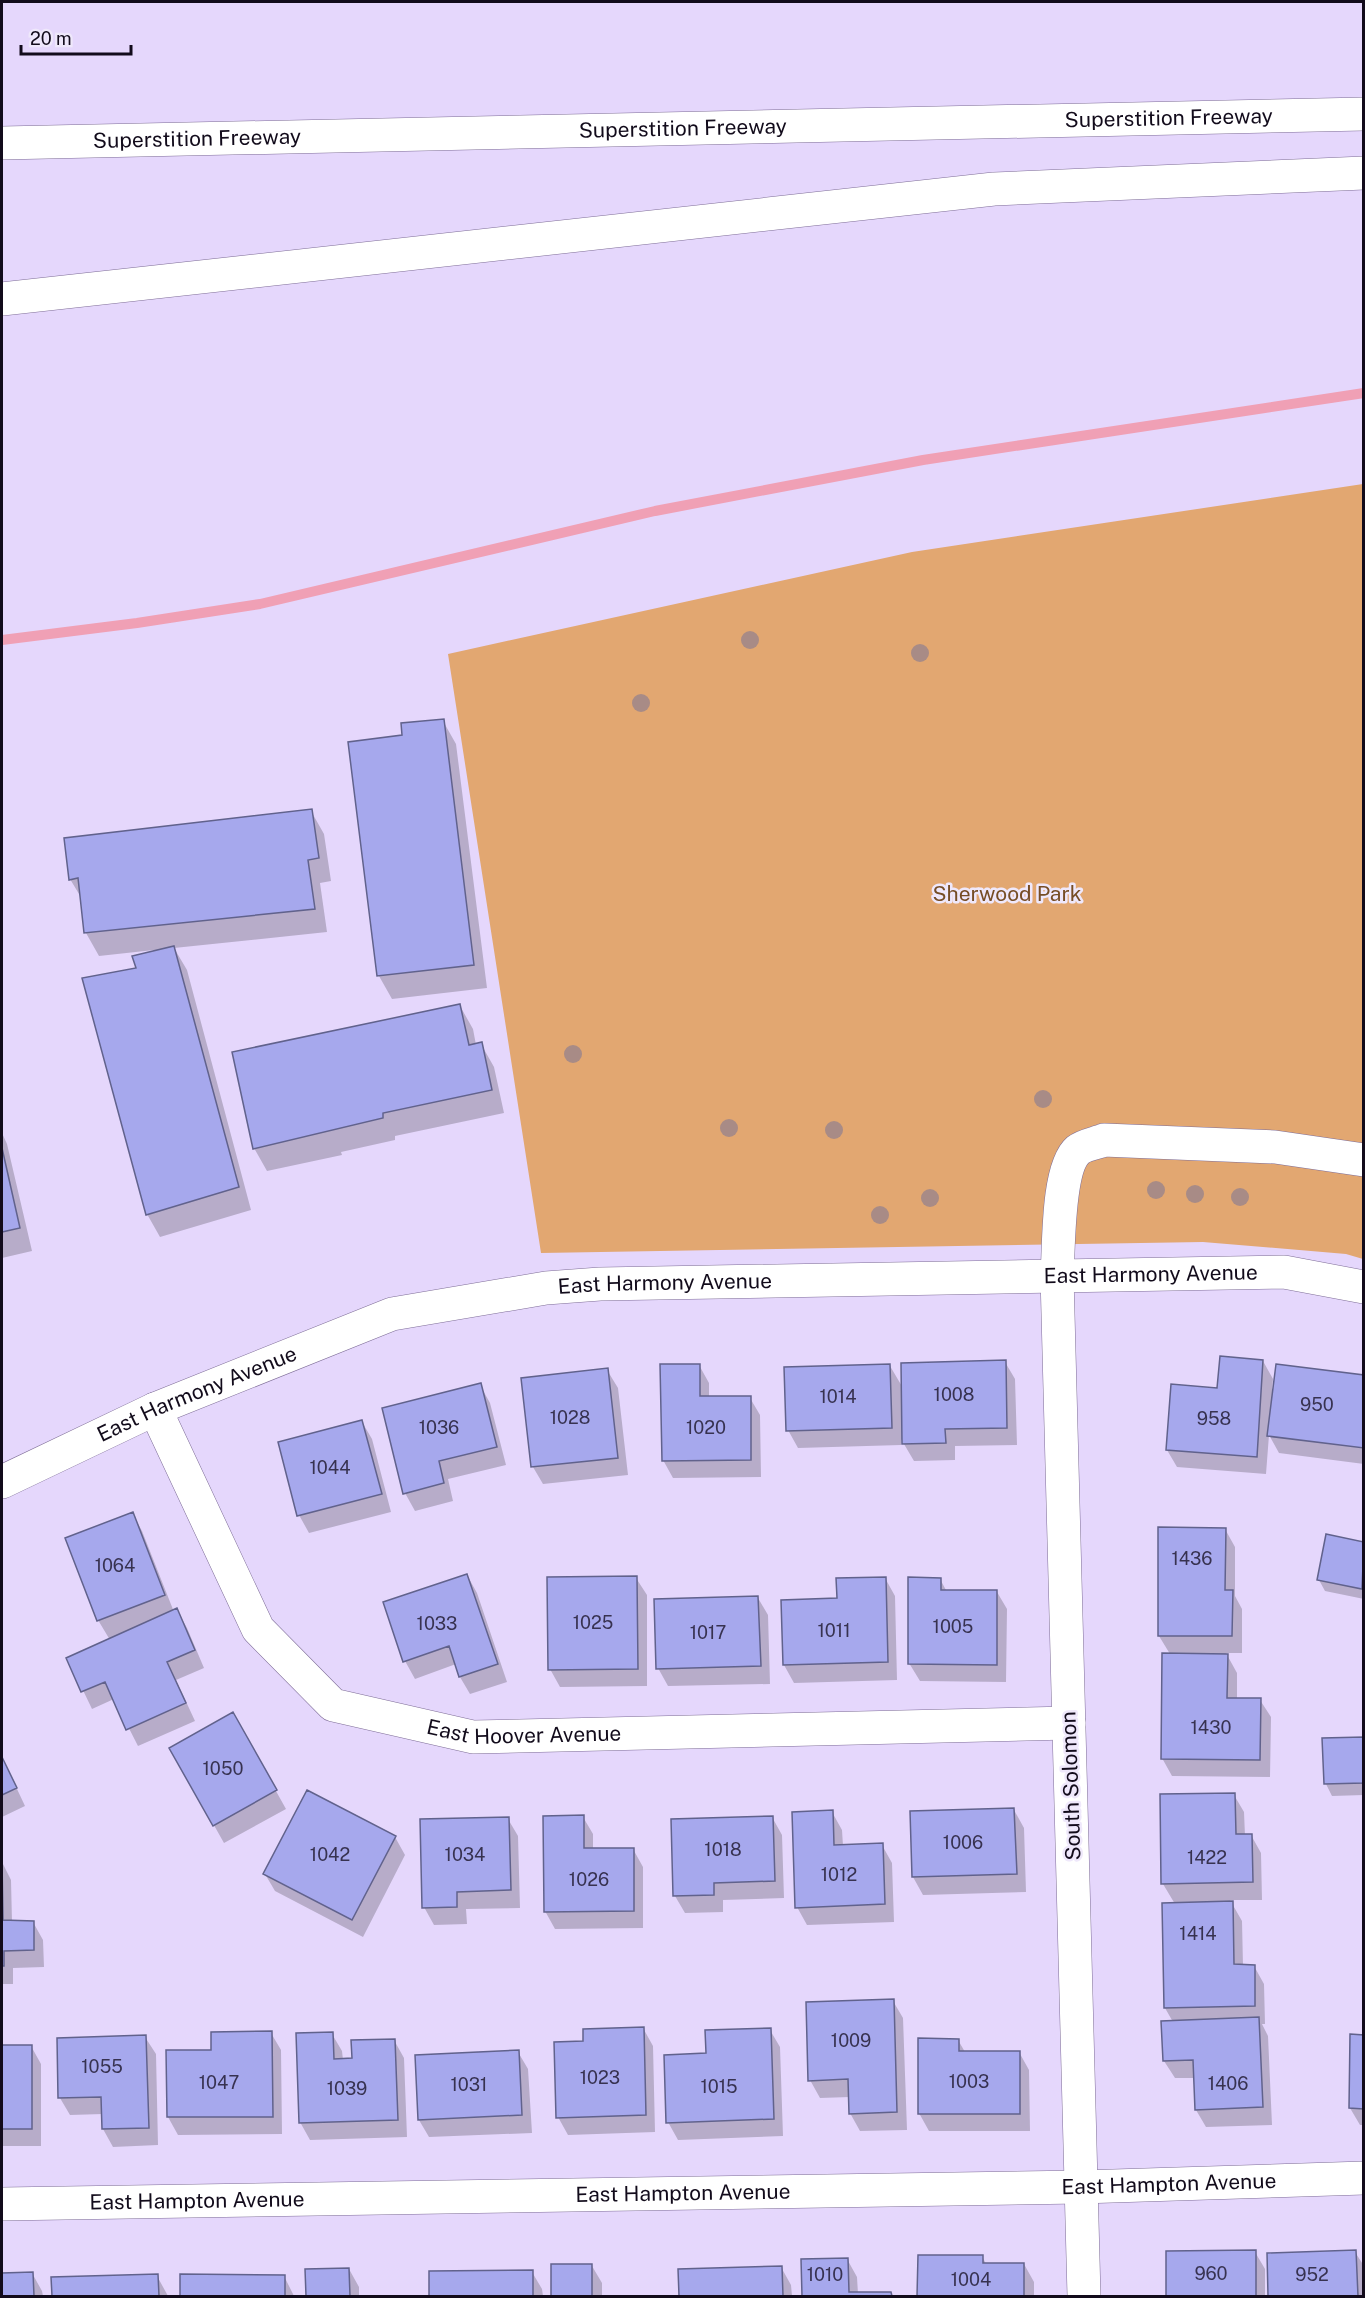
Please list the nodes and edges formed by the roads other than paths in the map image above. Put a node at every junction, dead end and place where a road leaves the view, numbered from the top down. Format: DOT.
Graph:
graph roads {
  1 [pos="1364,114"];
  2 [pos="2,143"];
  3 [pos="1364,173"];
  4 [pos="2,299"];
  5 [pos="1364,1160"];
  6 [pos="1058,1276"];
  7 [pos="1364,1287"];
  8 [pos="155,1409"];
  9 [pos="2,1482"];
  10 [pos="1069,1723"];
  11 [pos="1364,2178"];
  12 [pos="1082,2187"];
  13 [pos="2,2204"];
  14 [pos="1084,2296"];
  1 -- 2 [label="main road, Superstition Freeway"];
  3 -- 4 [label="main road"];
  5 -- 6 [label="main road, South Solomon"];
  6 -- 7 [label="main road, East Harmony Avenue"];
  6 -- 8 [label="main road, East Harmony Avenue"];
  6 -- 10 [label="main road, South Solomon"];
  8 -- 9 [label="main road, East Harmony Avenue"];
  8 -- 10 [label="main road, East Hoover Avenue"];
  10 -- 12 [label="main road, South Solomon"];
  11 -- 12 [label="main road, East Hampton Avenue"];
  12 -- 13 [label="main road, East Hampton Avenue"];
  12 -- 14 [label="main road, South Solomon"];
}
